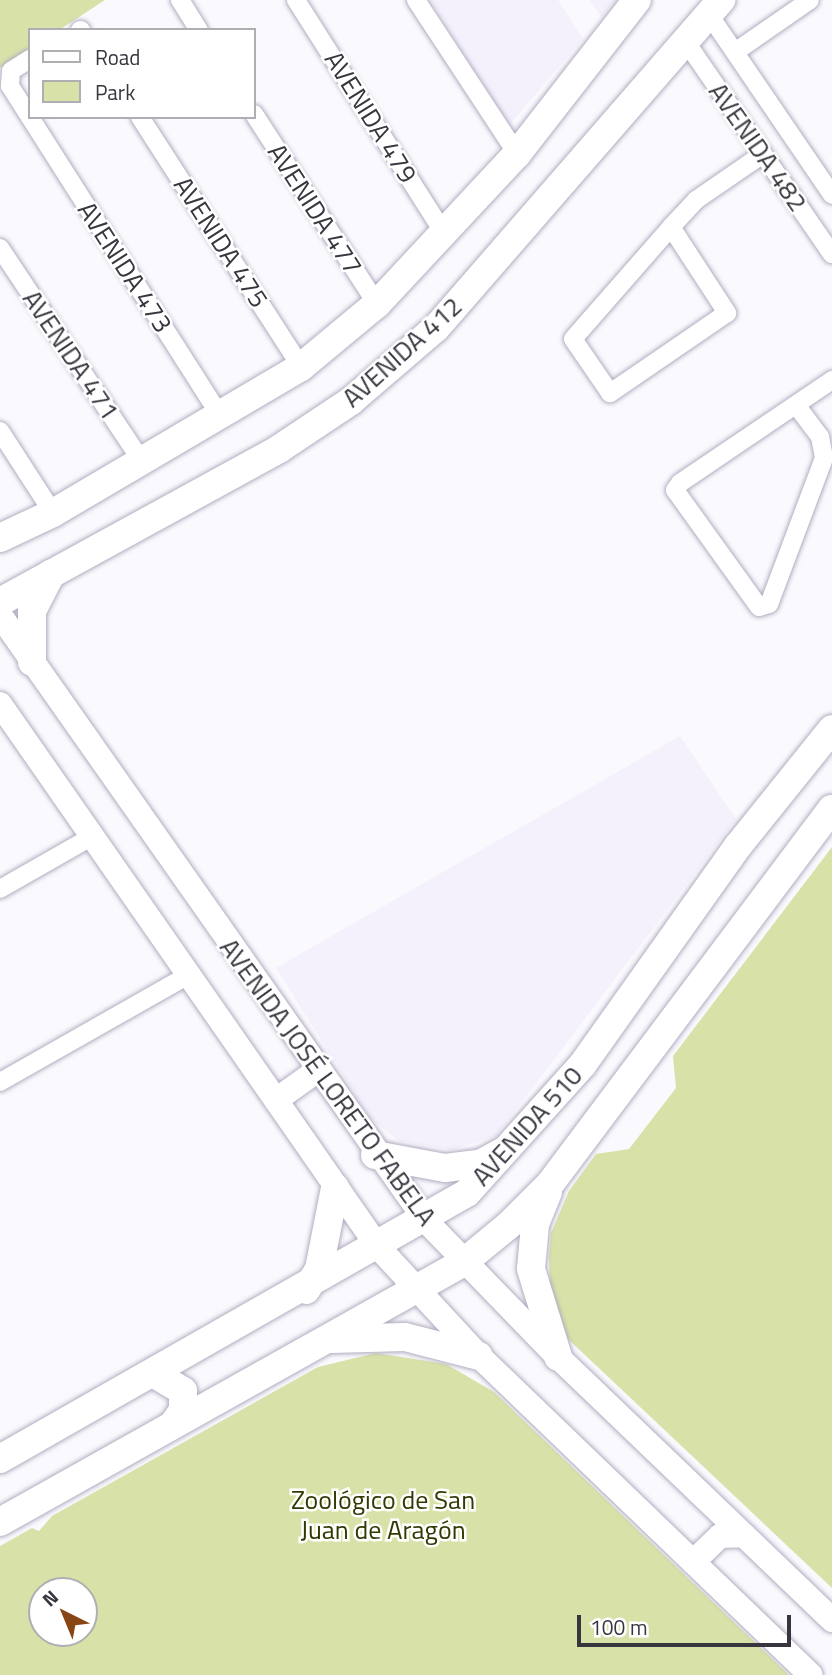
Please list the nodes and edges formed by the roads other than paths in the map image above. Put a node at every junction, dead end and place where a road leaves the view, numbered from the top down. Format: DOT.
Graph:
graph roads {
  1 [pos="180,0"];
  2 [pos="296,0"];
  3 [pos="416,0"];
  4 [pos="637,0"];
  5 [pos="810,0"];
  6 [pos="715,6"];
  7 [pos="198,28"];
  8 [pos="684,40"];
  9 [pos="735,52"];
  10 [pos="28,61"];
  11 [pos="28,108"];
  12 [pos="256,117"];
  13 [pos="35,119"];
  14 [pos="141,119"];
  15 [pos="763,153"];
  16 [pos="517,154"];
  17 [pos="832,195"];
  18 [pos="671,227"];
  19 [pos="445,235"];
  20 [pos="0,248"];
  21 [pos="832,254"];
  22 [pos="377,304"];
  23 [pos="301,367"];
  24 [pos="832,380"];
  25 [pos="796,405"];
  26 [pos="220,416"];
  27 [pos="0,430"];
  28 [pos="142,462"];
  29 [pos="53,513"];
  30 [pos="5,531"];
  31 [pos="51,574"];
  32 [pos="0,601"];
  33 [pos="0,615"];
  34 [pos="32,662"];
  35 [pos="0,704"];
  36 [pos="832,729"];
  37 [pos="832,809"];
  38 [pos="91,836"];
  39 [pos="0,889"];
  40 [pos="188,975"];
  41 [pos="583,1064"];
  42 [pos="318,1070"];
  43 [pos="0,1082"];
  44 [pos="619,1093"];
  45 [pos="276,1100"];
  46 [pos="520,1142"];
  47 [pos="375,1155"];
  48 [pos="550,1184"];
  49 [pos="335,1188"];
  50 [pos="426,1221"];
  51 [pos="379,1248"];
  52 [pos="464,1262"];
  53 [pos="414,1289"];
  54 [pos="306,1290"];
  55 [pos="324,1339"];
  56 [pos="479,1356"];
  57 [pos="558,1357"];
  58 [pos="153,1374"];
  59 [pos="175,1422"];
  60 [pos="0,1459"];
  61 [pos="721,1513"];
  62 [pos="0,1522"];
  63 [pos="744,1535"];
  64 [pos="670,1540"];
  65 [pos="693,1562"];
  66 [pos="832,1620"];
  67 [pos="811,1675"];
  1 -- 7 [label="street"];
  2 -- 19 [label="street, AVENIDA 479"];
  3 -- 16 [label="street"];
  4 -- 16 [label="main road, AVENIDA 412"];
  5 -- 9 [label="street"];
  6 -- 8 [label="main road, AVENIDA 412"];
  6 -- 9 [label="street, AVENIDA 482"];
  8 -- 15 [label="street, AVENIDA 482"];
  8 -- 31 [label="main road, AVENIDA 412"];
  9 -- 17 [label="street, AVENIDA 482"];
  10 -- 11 [label="street, AVENIDA 473"];
  12 -- 22 [label="street, AVENIDA 477"];
  13 -- 26 [label="street, AVENIDA 473"];
  14 -- 23 [label="street, AVENIDA 475"];
  15 -- 18 [label="street"];
  15 -- 21 [label="street, AVENIDA 482"];
  16 -- 19 [label="main road, AVENIDA 412"];
  18 -- 18 [label="street"];
  19 -- 22 [label="main road, AVENIDA 412"];
  20 -- 28 [label="street, AVENIDA 471"];
  22 -- 23 [label="main road, AVENIDA 412"];
  23 -- 26 [label="main road, AVENIDA 412"];
  24 -- 25 [label="street"];
  25 -- 25 [label="street"];
  26 -- 28 [label="main road, AVENIDA 412"];
  27 -- 29 [label="street"];
  28 -- 29 [label="main road, AVENIDA 412"];
  29 -- 30 [label="main road, AVENIDA 412"];
  31 -- 32 [label="main road, AVENIDA 412"];
  31 -- 34 [label="main road"];
  33 -- 34 [label="main road, AVENIDA JOSÉ LORETO FABELA"];
  34 -- 42 [label="main road, AVENIDA JOSÉ LORETO FABELA"];
  35 -- 38 [label="main road, AVENIDA JOSÉ LORETO FABELA"];
  36 -- 41 [label="main road, AVENIDA 510"];
  37 -- 44 [label="main road, AVENIDA 510"];
  38 -- 39 [label="street"];
  38 -- 40 [label="main road, AVENIDA JOSÉ LORETO FABELA"];
  40 -- 43 [label="street"];
  40 -- 45 [label="main road, AVENIDA JOSÉ LORETO FABELA"];
  41 -- 44 [label="main road"];
  41 -- 46 [label="main road, AVENIDA 510"];
  42 -- 45 [label="main road"];
  42 -- 47 [label="main road, AVENIDA JOSÉ LORETO FABELA"];
  44 -- 48 [label="main road, AVENIDA 510"];
  45 -- 49 [label="main road, AVENIDA JOSÉ LORETO FABELA"];
  46 -- 47 [label="main road"];
  46 -- 50 [label="main road, AVENIDA 510"];
  47 -- 50 [label="main road, AVENIDA JOSÉ LORETO FABELA"];
  48 -- 52 [label="main road, AVENIDA 510"];
  48 -- 57 [label="main road"];
  49 -- 51 [label="main road, AVENIDA JOSÉ LORETO FABELA"];
  49 -- 54 [label="main road"];
  50 -- 51 [label="main road, AVENIDA 510"];
  50 -- 52 [label="main road, AVENIDA JOSÉ LORETO FABELA"];
  51 -- 53 [label="main road, AVENIDA JOSÉ LORETO FABELA"];
  51 -- 54 [label="main road, AVENIDA 510"];
  52 -- 53 [label="main road, AVENIDA 510"];
  52 -- 57 [label="main road, AVENIDA JOSÉ LORETO FABELA"];
  53 -- 55 [label="main road, AVENIDA 510"];
  53 -- 56 [label="main road, AVENIDA JOSÉ LORETO FABELA"];
  54 -- 58 [label="main road, AVENIDA 510"];
  55 -- 56 [label="main road"];
  55 -- 59 [label="main road, AVENIDA 510"];
  56 -- 64 [label="main road, AVENIDA JOSÉ LORETO FABELA"];
  57 -- 61 [label="main road, AVENIDA JOSÉ LORETO FABELA"];
  58 -- 59 [label="main road"];
  58 -- 60 [label="main road, AVENIDA 510"];
  59 -- 62 [label="main road, AVENIDA 510"];
  61 -- 63 [label="main road, AVENIDA JOSÉ LORETO FABELA"];
  61 -- 64 [label="main road"];
  63 -- 65 [label="main road"];
  63 -- 66 [label="main road, AVENIDA JOSÉ LORETO FABELA"];
  64 -- 65 [label="main road, AVENIDA JOSÉ LORETO FABELA"];
  65 -- 67 [label="main road, AVENIDA JOSÉ LORETO FABELA"];
}
